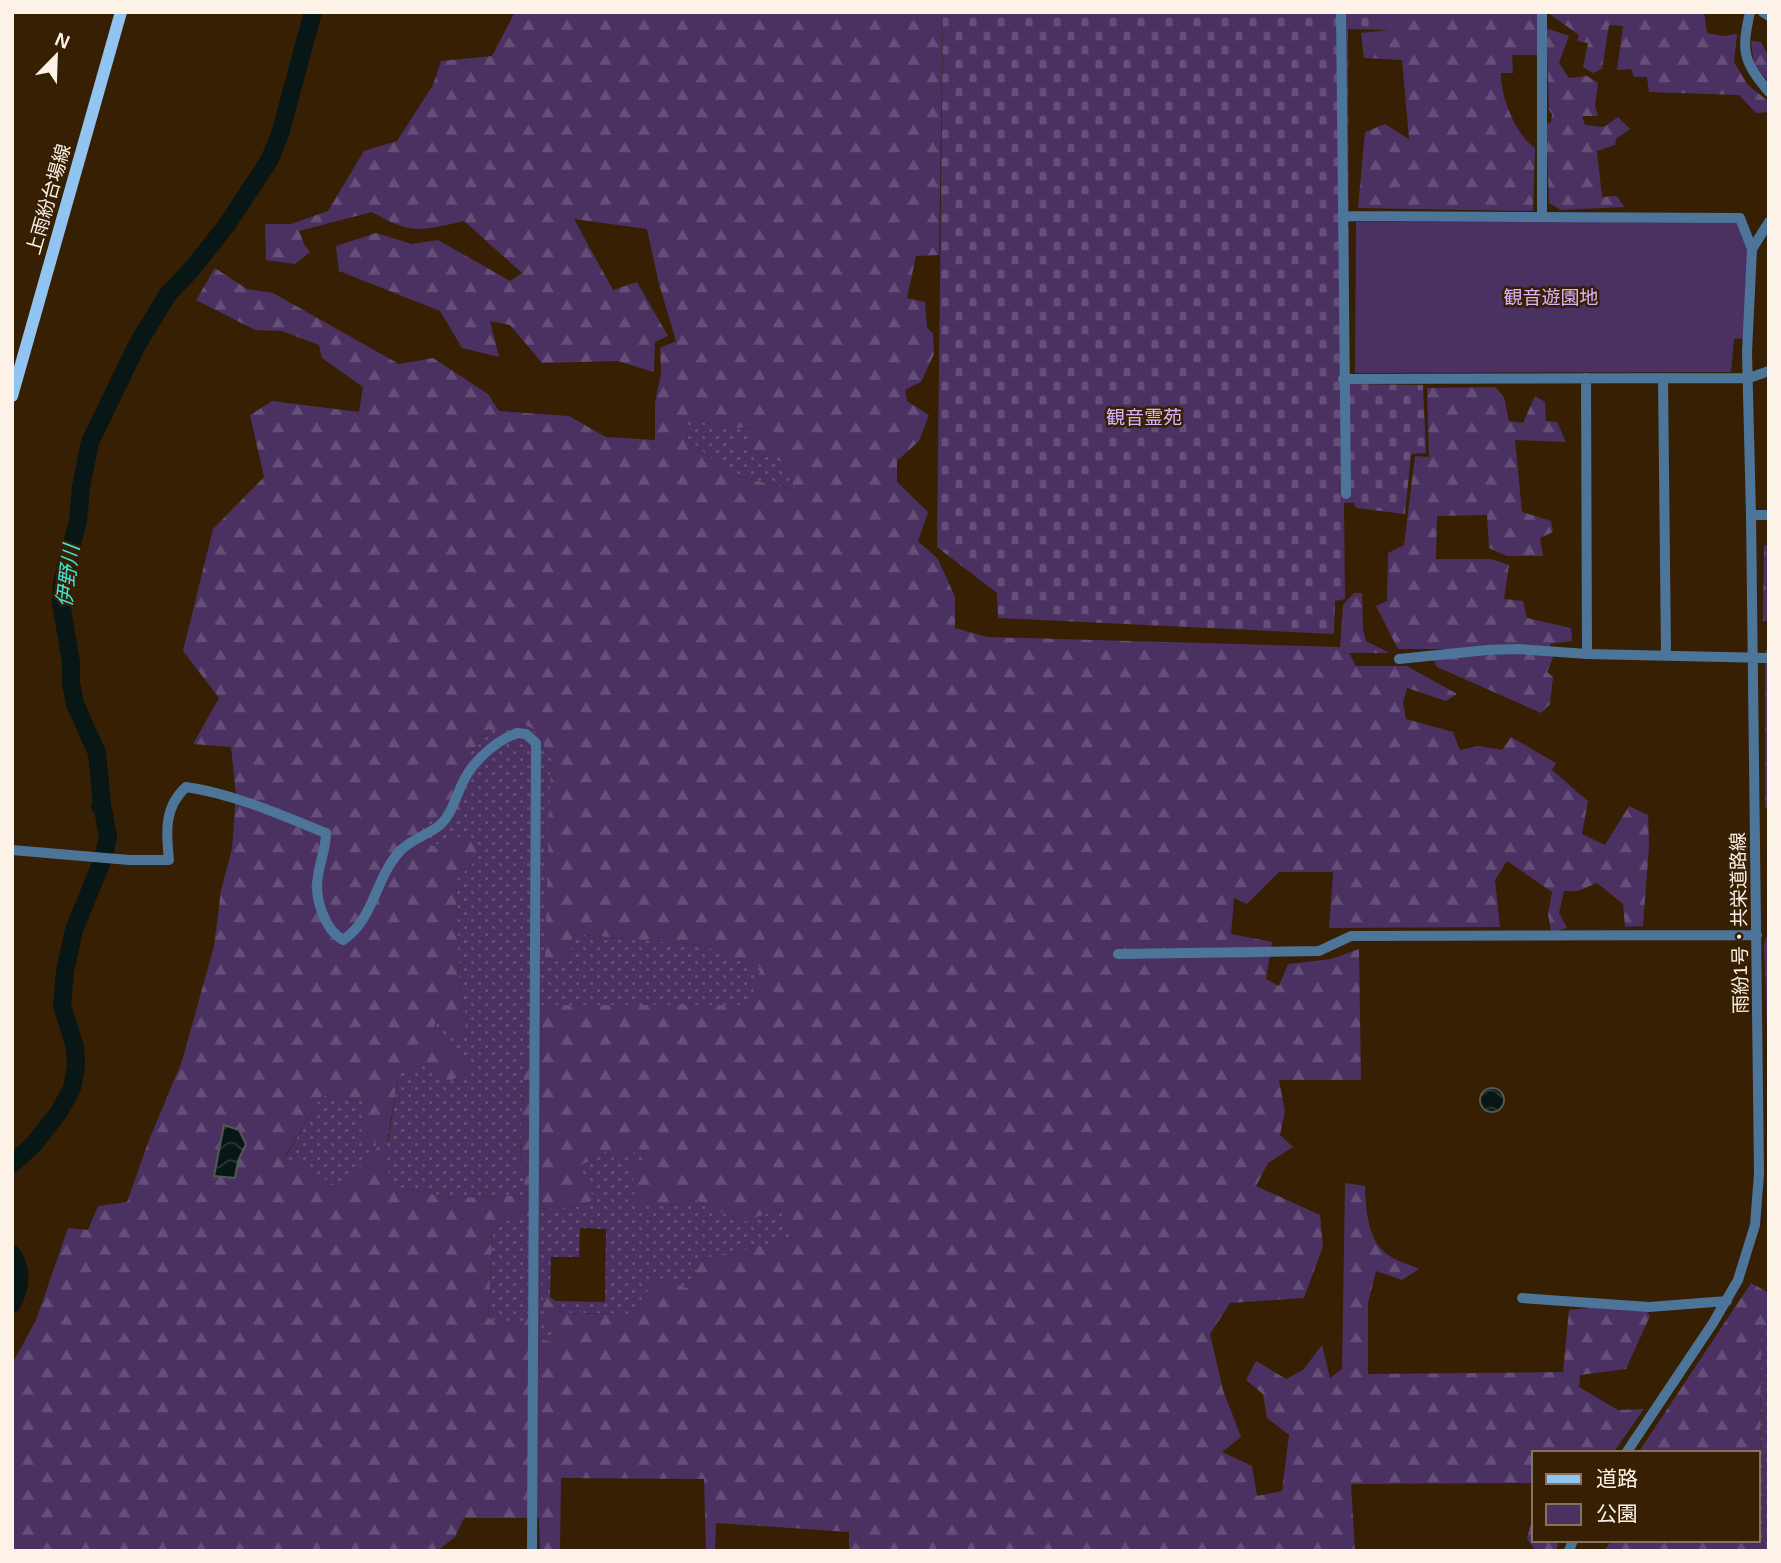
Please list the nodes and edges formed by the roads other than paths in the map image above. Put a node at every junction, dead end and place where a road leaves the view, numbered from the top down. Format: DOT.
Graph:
graph roads {
  1 [pos="121,12"];
  2 [pos="1341,12"];
  3 [pos="1542,12"];
  4 [pos="1749,12"];
  5 [pos="1763,12"];
  6 [pos="1769,16"];
  7 [pos="1769,92"];
  8 [pos="1343,216"];
  9 [pos="1542,217"];
  10 [pos="1769,222"];
  11 [pos="1752,249"];
  12 [pos="1769,371"];
  13 [pos="1586,378"];
  14 [pos="1663,378"];
  15 [pos="1749,378"];
  16 [pos="1343,379"];
  17 [pos="12,396"];
  18 [pos="1346,494"];
  19 [pos="1752,515"];
  20 [pos="1769,515"];
  21 [pos="1587,654"];
  22 [pos="1666,654"];
  23 [pos="1754,658"];
  24 [pos="1769,658"];
  25 [pos="1399,659"];
  26 [pos="12,850"];
  27 [pos="1757,935"];
  28 [pos="1118,954"];
  29 [pos="1522,1298"];
  30 [pos="1727,1301"];
  31 [pos="1627,1451"];
  32 [pos="532,1551"];
  1 -- 17 [label="main road, 上雨紛台場線"];
  2 -- 8 [label="street"];
  3 -- 9 [label="street"];
  4 -- 7 [label="street"];
  5 -- 6 [label="street"];
  8 -- 9 [label="street"];
  8 -- 16 [label="street"];
  9 -- 11 [label="street"];
  10 -- 11 [label="street"];
  11 -- 15 [label="street, 雨紛1号・共栄道路線"];
  12 -- 15 [label="street"];
  13 -- 14 [label="street"];
  13 -- 16 [label="street"];
  13 -- 21 [label="street"];
  14 -- 15 [label="street"];
  14 -- 22 [label="street"];
  15 -- 19 [label="street, 雨紛1号・共栄道路線"];
  16 -- 18 [label="street"];
  19 -- 20 [label="street"];
  19 -- 23 [label="street, 雨紛1号・共栄道路線"];
  21 -- 22 [label="street"];
  21 -- 25 [label="street"];
  22 -- 23 [label="street"];
  23 -- 24 [label="street"];
  23 -- 27 [label="street, 雨紛1号・共栄道路線"];
  26 -- 32 [label="street"];
  27 -- 28 [label="street"];
  27 -- 30 [label="street, 雨紛1号・共栄道路線"];
  29 -- 30 [label="street"];
  30 -- 31 [label="street, 雨紛1号・共栄道路線"];
}
